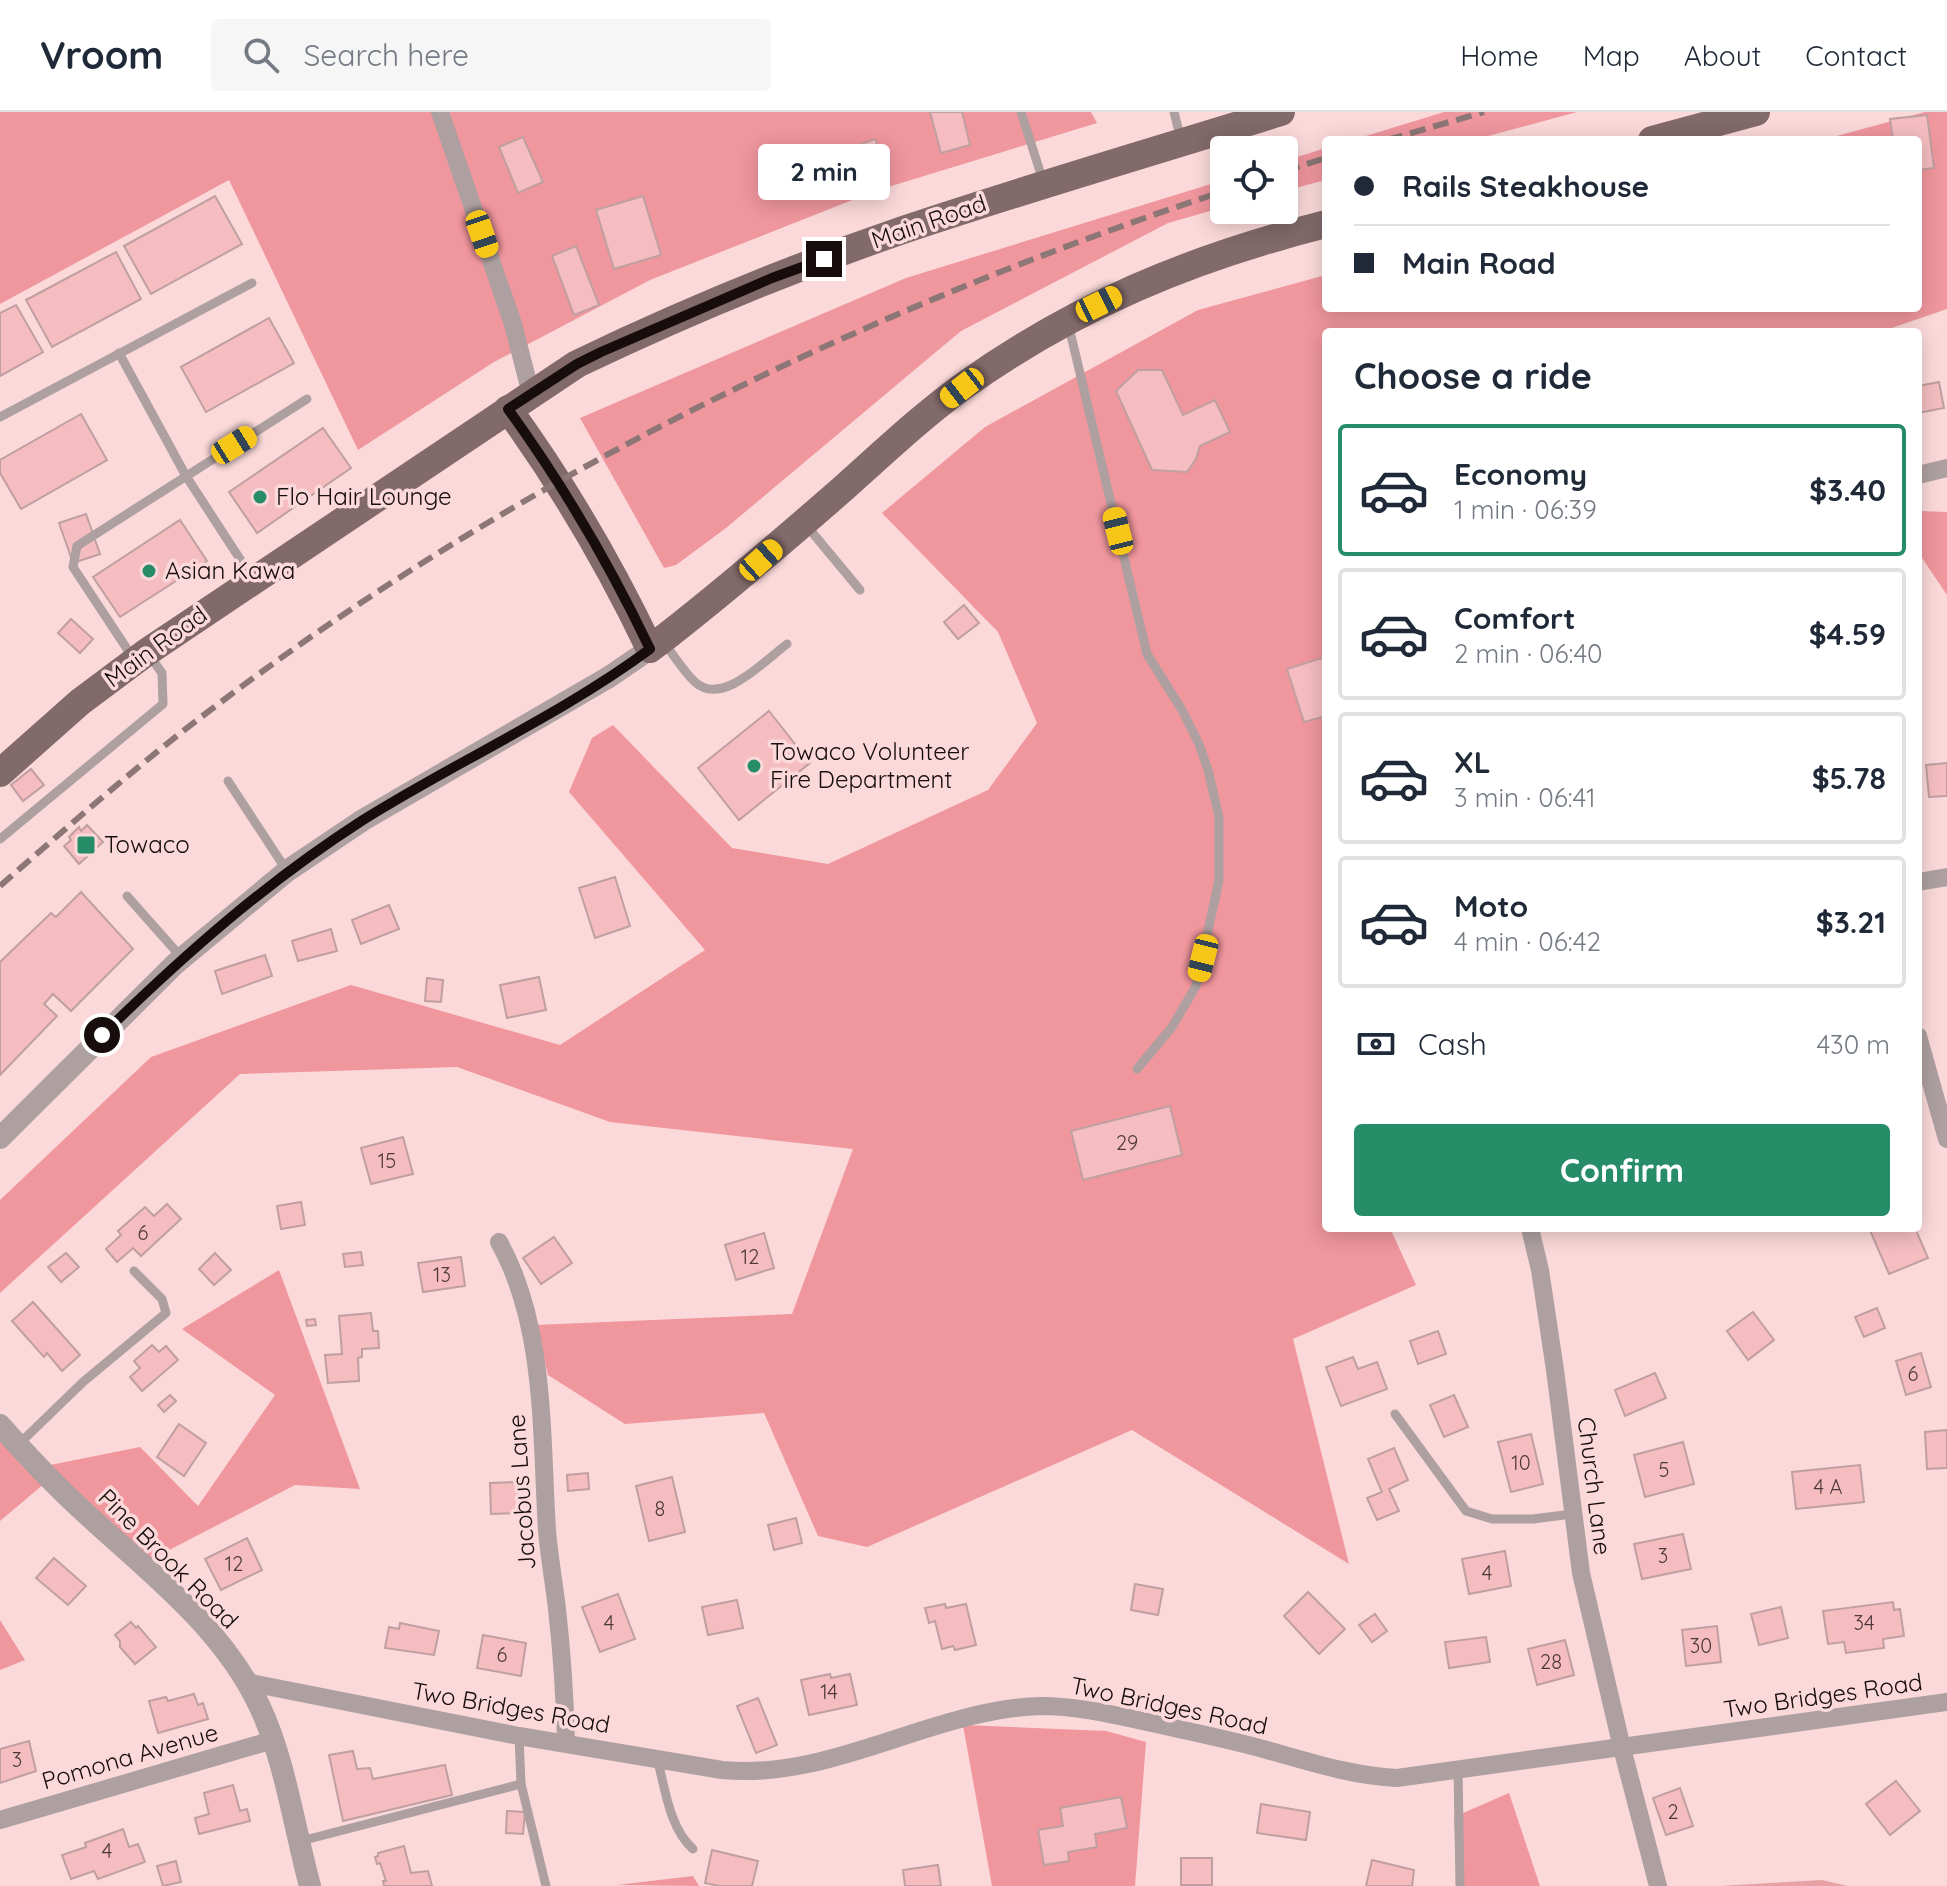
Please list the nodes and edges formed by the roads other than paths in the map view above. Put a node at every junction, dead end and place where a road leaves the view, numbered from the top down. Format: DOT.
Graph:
graph roads {
  1 [pos="440,112"];
  2 [pos="1021,112"];
  3 [pos="1174,112"];
  4 [pos="1281,112"];
  5 [pos="1756,112"];
  6 [pos="1667,136"];
  7 [pos="1181,143"];
  8 [pos="1044,184"];
  9 [pos="1322,225"];
  10 [pos="252,283"];
  11 [pos="1068,320"];
  12 [pos="119,353"];
  13 [pos="307,399"];
  14 [pos="520,401"];
  15 [pos="0,417"];
  16 [pos="1947,468"];
  17 [pos="1922,474"];
  18 [pos="186,476"];
  19 [pos="803,523"];
  20 [pos="253,579"];
  21 [pos="860,590"];
  22 [pos="656,644"];
  23 [pos="787,644"];
  24 [pos="141,656"];
  25 [pos="0,773"];
  26 [pos="228,781"];
  27 [pos="0,839"];
  28 [pos="287,871"];
  29 [pos="1947,877"];
  30 [pos="1922,881"];
  31 [pos="127,896"];
  32 [pos="182,958"];
  33 [pos="1922,1050"];
  34 [pos="1137,1069"];
  35 [pos="0,1138"];
  36 [pos="1947,1139"];
  37 [pos="1531,1232"];
  38 [pos="499,1242"];
  39 [pos="134,1271"];
  40 [pos="1395,1414"];
  41 [pos="0,1425"];
  42 [pos="18,1445"];
  43 [pos="1572,1514"];
  44 [pos="246,1682"];
  45 [pos="1947,1702"];
  46 [pos="519,1736"];
  47 [pos="273,1740"];
  48 [pos="566,1743"];
  49 [pos="1622,1748"];
  50 [pos="657,1758"];
  51 [pos="1458,1770"];
  52 [pos="521,1784"];
  53 [pos="0,1820"];
  54 [pos="298,1842"];
  55 [pos="693,1849"];
  56 [pos="310,1886"];
  57 [pos="546,1886"];
  58 [pos="1460,1886"];
  59 [pos="1658,1886"];
  1 -- 14 [label="street"];
  2 -- 8 [label="lane"];
  3 -- 7 [label="lane"];
  4 -- 7 [label="main road, Main Road"];
  5 -- 6 [label="main road"];
  7 -- 8 [label="main road, Main Road"];
  8 -- 14 [label="main road, Main Road"];
  9 -- 11 [label="main road"];
  10 -- 12 [label="lane"];
  11 -- 19 [label="main road"];
  11 -- 34 [label="lane"];
  12 -- 15 [label="lane"];
  12 -- 18 [label="lane"];
  13 -- 18 [label="lane"];
  14 -- 20 [label="main road, Main Road"];
  14 -- 22 [label="main road"];
  16 -- 17 [label="street"];
  18 -- 20 [label="lane"];
  18 -- 24 [label="lane"];
  19 -- 21 [label="lane"];
  19 -- 22 [label="main road"];
  20 -- 24 [label="main road, Main Road"];
  22 -- 23 [label="lane"];
  22 -- 28 [label="street"];
  24 -- 25 [label="main road, Main Road"];
  24 -- 27 [label="lane"];
  26 -- 28 [label="lane"];
  28 -- 32 [label="street"];
  29 -- 30 [label="street"];
  31 -- 32 [label="lane"];
  32 -- 35 [label="street"];
  33 -- 36 [label="street"];
  37 -- 43 [label="street, Church Lane"];
  38 -- 48 [label="street, Jacobus Lane"];
  39 -- 42 [label="lane"];
  40 -- 43 [label="lane"];
  41 -- 42 [label="street, Pine Brook Road"];
  42 -- 44 [label="street, Pine Brook Road"];
  43 -- 49 [label="street, Church Lane"];
  44 -- 46 [label="street, Two Bridges Road"];
  44 -- 47 [label="street, Pine Brook Road"];
  45 -- 49 [label="street, Two Bridges Road"];
  46 -- 48 [label="street, Two Bridges Road"];
  46 -- 52 [label="lane"];
  47 -- 53 [label="street, Pomona Avenue"];
  47 -- 54 [label="street, Pine Brook Road"];
  48 -- 50 [label="street, Two Bridges Road"];
  49 -- 51 [label="street, Two Bridges Road"];
  49 -- 59 [label="street, Church Lane"];
  50 -- 51 [label="street, Two Bridges Road"];
  50 -- 55 [label="lane"];
  51 -- 58 [label="lane"];
  52 -- 54 [label="lane"];
  52 -- 57 [label="lane"];
  54 -- 56 [label="street, Pine Brook Road"];
}
